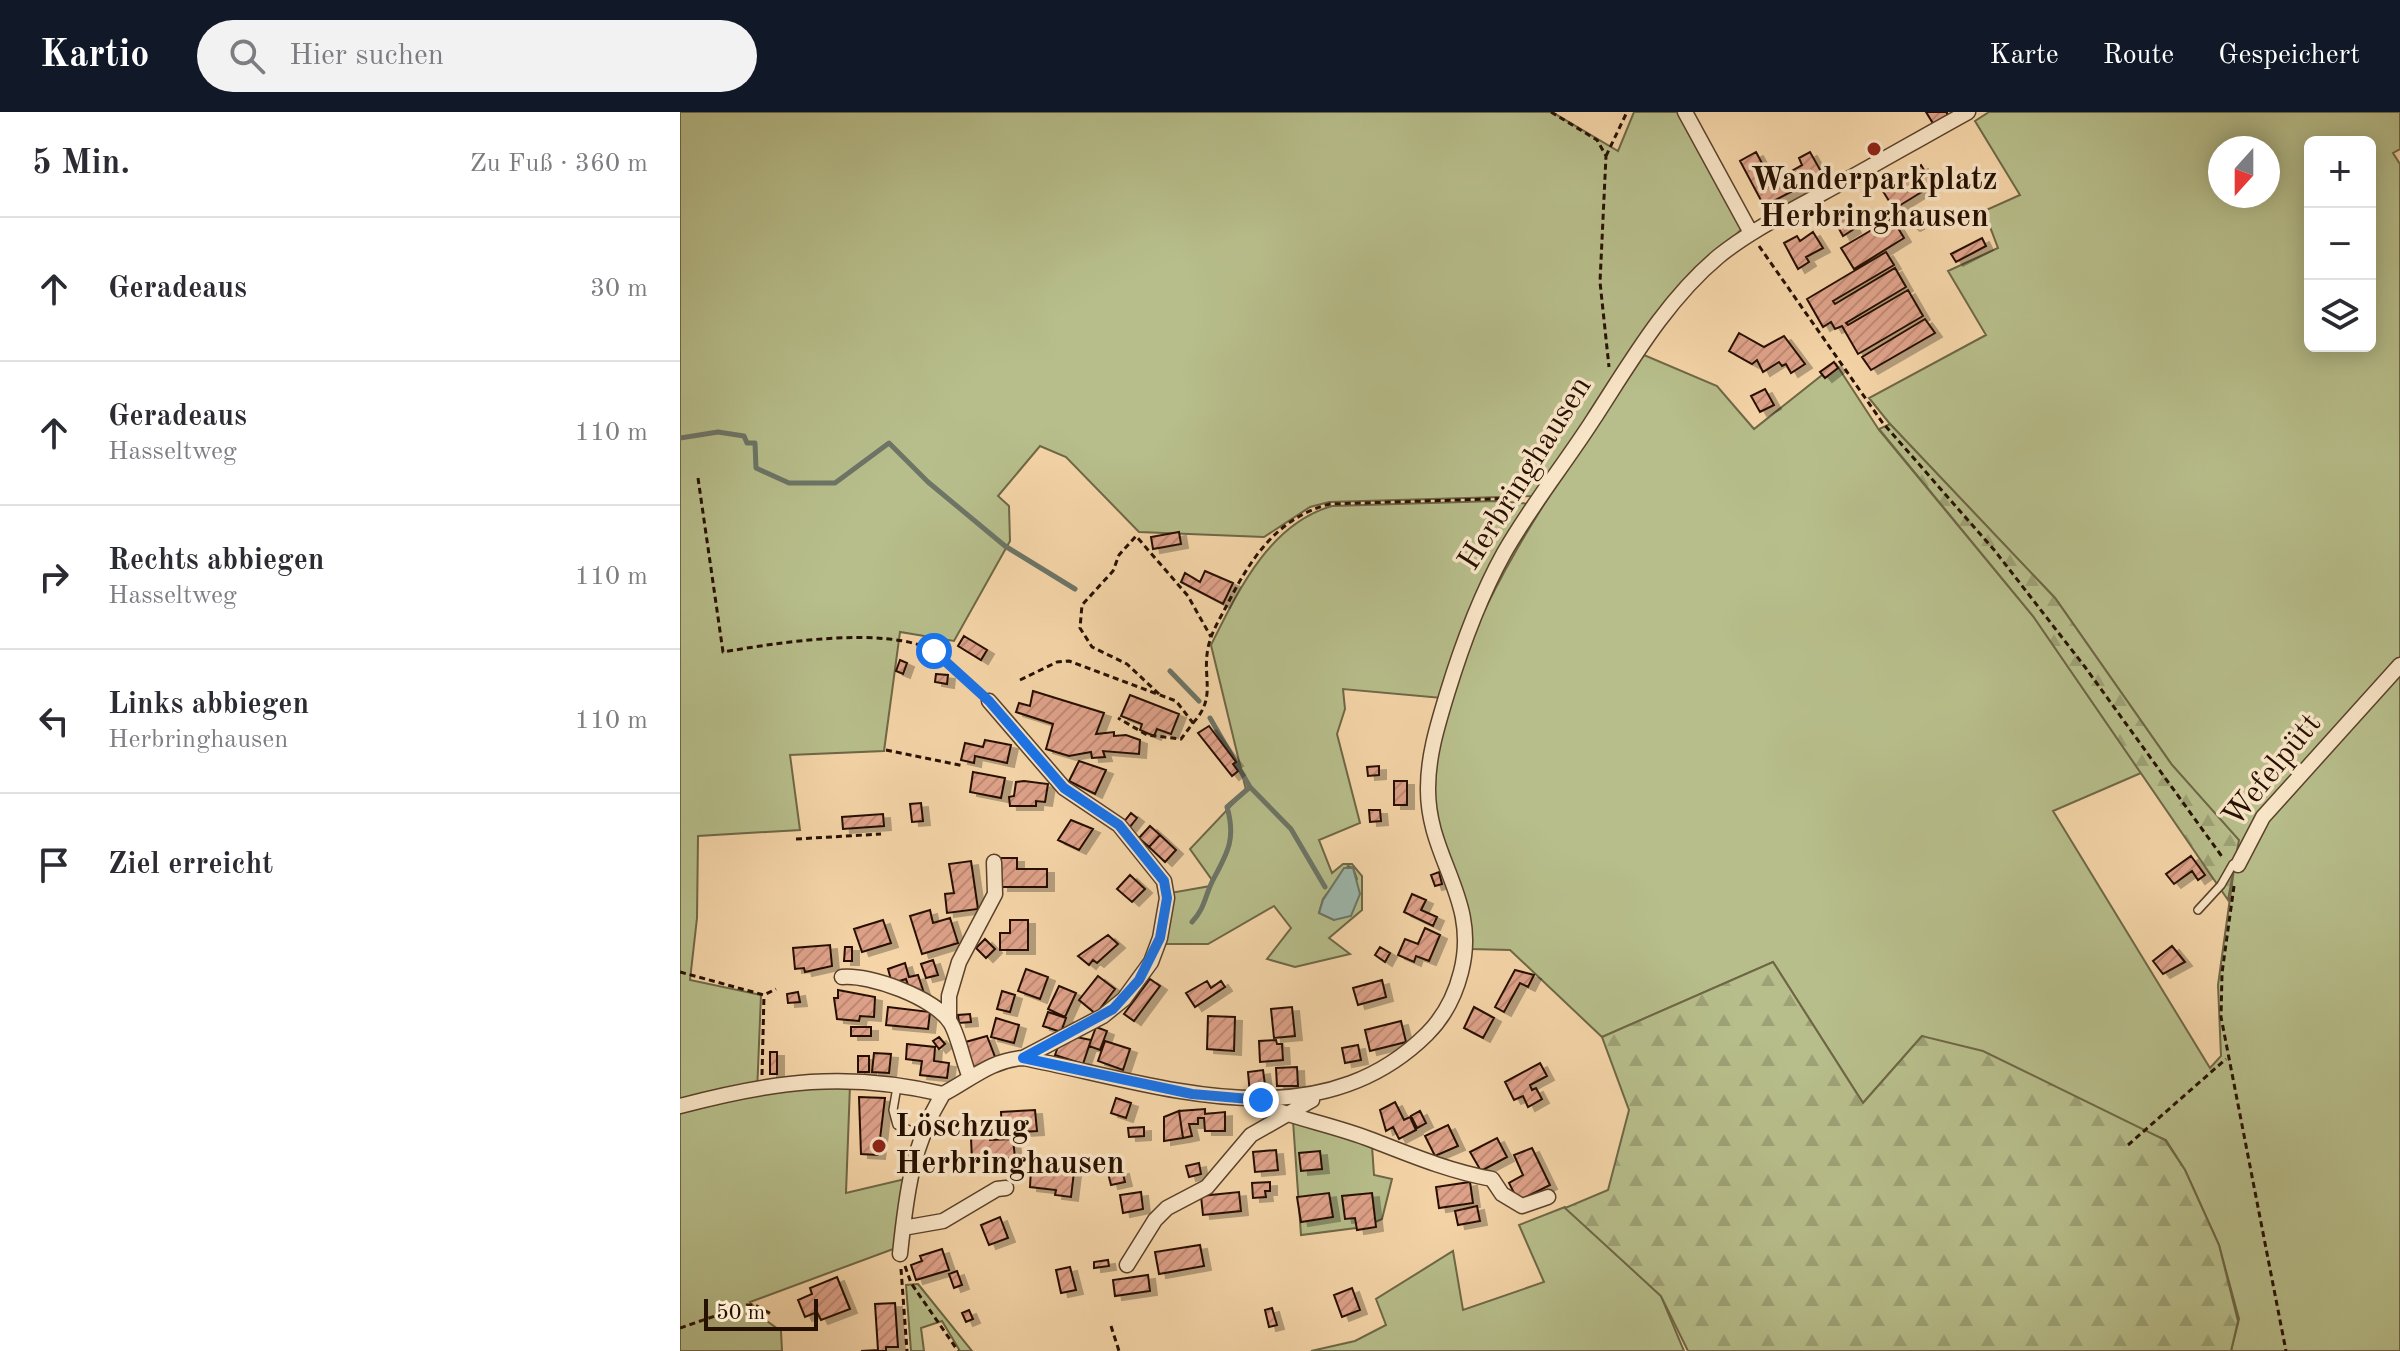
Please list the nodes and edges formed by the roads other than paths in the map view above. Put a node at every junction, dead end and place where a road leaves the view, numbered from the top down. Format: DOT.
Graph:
graph roads {
  1 [pos="1685,112"];
  2 [pos="1968,112"];
  3 [pos="1751,233"];
  4 [pos="2400,665"];
  5 [pos="989,701"];
  6 [pos="994,862"];
  7 [pos="2236,864"];
  8 [pos="2198,910"];
  9 [pos="842,977"];
  10 [pos="949,1021"];
  11 [pos="1023,1058"];
  12 [pos="969,1075"];
  13 [pos="898,1082"];
  14 [pos="943,1094"];
  15 [pos="1312,1094"];
  16 [pos="1261,1100"];
  17 [pos="680,1106"];
  18 [pos="1290,1115"];
  19 [pos="922,1135"];
  20 [pos="1006,1188"];
  21 [pos="1548,1197"];
  22 [pos="903,1228"];
  23 [pos="900,1254"];
  24 [pos="1127,1265"];
  1 -- 3 [label="street"];
  2 -- 3 [label="street, Herbringhausen"];
  3 -- 15 [label="street, Herbringhausen"];
  4 -- 7 [label="street, Wefelpütt"];
  5 -- 11 [label="street"];
  6 -- 10 [label="street"];
  7 -- 8 [label="lane"];
  9 -- 10 [label="street"];
  10 -- 12 [label="street"];
  11 -- 12 [label="street, Herbringhausen"];
  11 -- 16 [label="street, Herbringhausen"];
  12 -- 14 [label="street, Herbringhausen"];
  13 -- 14 [label="street"];
  13 -- 17 [label="street"];
  13 -- 19 [label="lane"];
  14 -- 19 [label="street"];
  15 -- 16 [label="street, Herbringhausen"];
  15 -- 18 [label="street, Herbringhausen"];
  16 -- 18 [label="street, Herbringhausen"];
  18 -- 21 [label="street, Herbringhausen"];
  18 -- 24 [label="street, Herbringhausen"];
  19 -- 22 [label="street"];
  20 -- 22 [label="street"];
  22 -- 23 [label="street"];
}
